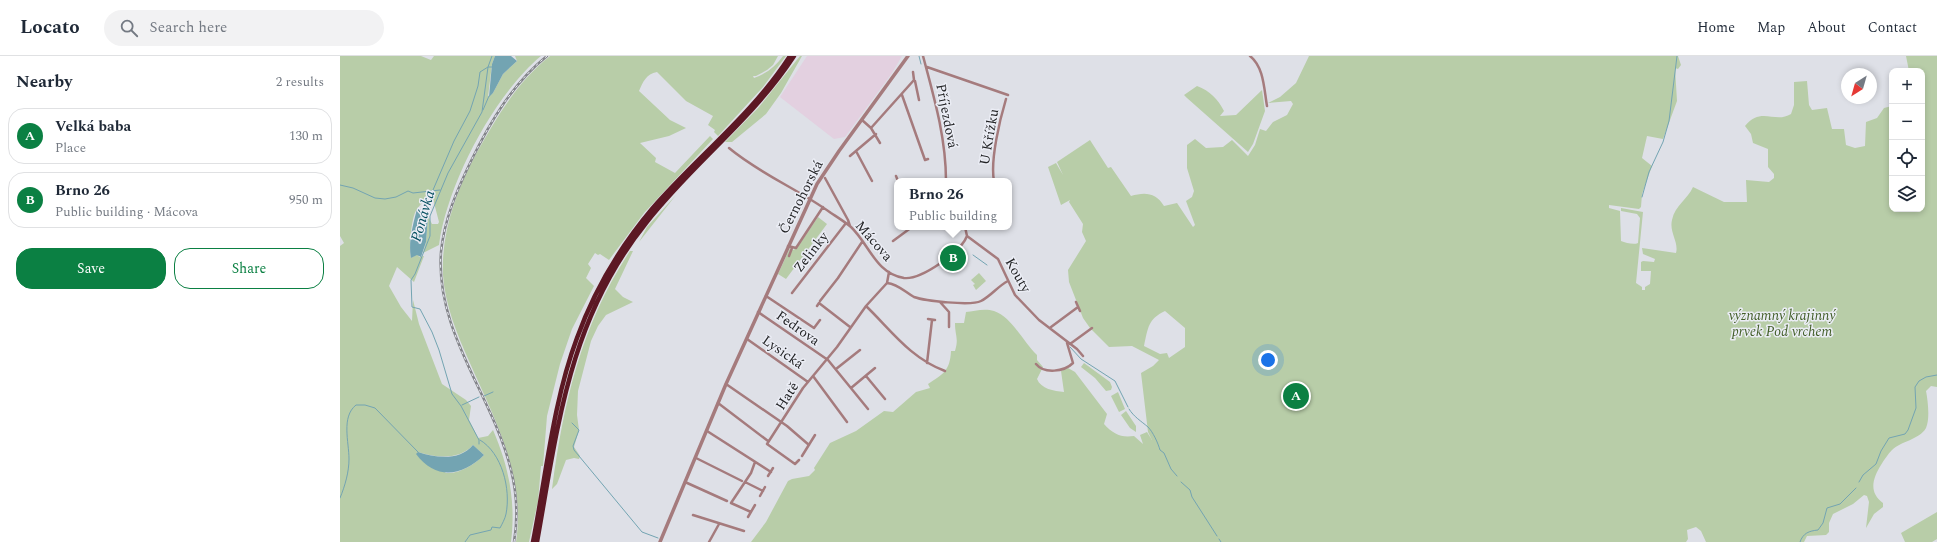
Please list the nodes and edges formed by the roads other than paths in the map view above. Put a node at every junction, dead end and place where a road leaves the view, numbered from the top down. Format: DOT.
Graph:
graph roads {
  1 [pos="908,56"];
  2 [pos="924,56"];
  3 [pos="1250,56"];
  4 [pos="792,57"];
  5 [pos="926,67"];
  6 [pos="913,72"];
  7 [pos="914,80"];
  8 [pos="902,95"];
  9 [pos="1008,95"];
  10 [pos="1006,99"];
  11 [pos="919,100"];
  12 [pos="1267,106"];
  13 [pos="862,120"];
  14 [pos="871,128"];
  15 [pos="876,134"];
  16 [pos="880,143"];
  17 [pos="729,148"];
  18 [pos="856,151"];
  19 [pos="850,156"];
  20 [pos="928,159"];
  21 [pos="825,178"];
  22 [pos="946,178"];
  23 [pos="994,178"];
  24 [pos="872,181"];
  25 [pos="810,198"];
  26 [pos="823,207"];
  27 [pos="846,224"];
  28 [pos="850,226"];
  29 [pos="908,230"];
  30 [pos="966,230"];
  31 [pos="967,236"];
  32 [pos="893,241"];
  33 [pos="862,242"];
  34 [pos="790,247"];
  35 [pos="789,256"];
  36 [pos="948,257"];
  37 [pos="962,261"];
  38 [pos="889,272"];
  39 [pos="1008,281"];
  40 [pos="887,284"];
  41 [pos="792,293"];
  42 [pos="766,296"];
  43 [pos="820,301"];
  44 [pos="940,301"];
  45 [pos="1076,302"];
  46 [pos="817,306"];
  47 [pos="866,306"];
  48 [pos="1078,307"];
  49 [pos="1080,311"];
  50 [pos="758,312"];
  51 [pos="928,318"];
  52 [pos="820,320"];
  53 [pos="850,327"];
  54 [pos="949,327"];
  55 [pos="1051,327"];
  56 [pos="1092,328"];
  57 [pos="746,339"];
  58 [pos="1067,342"];
  59 [pos="1070,344"];
  60 [pos="860,350"];
  61 [pos="1083,356"];
  62 [pos="827,359"];
  63 [pos="927,363"];
  64 [pos="1036,364"];
  65 [pos="875,368"];
  66 [pos="836,369"];
  67 [pos="944,371"];
  68 [pos="813,376"];
  69 [pos="866,376"];
  70 [pos="808,382"];
  71 [pos="726,384"];
  72 [pos="851,388"];
  73 [pos="885,399"];
  74 [pos="718,403"];
  75 [pos="868,409"];
  76 [pos="781,422"];
  77 [pos="847,422"];
  78 [pos="706,431"];
  79 [pos="815,435"];
  80 [pos="768,441"];
  81 [pos="809,445"];
  82 [pos="802,456"];
  83 [pos="696,458"];
  84 [pos="799,460"];
  85 [pos="755,462"];
  86 [pos="773,468"];
  87 [pos="771,472"];
  88 [pos="768,476"];
  89 [pos="743,481"];
  90 [pos="685,482"];
  91 [pos="764,487"];
  92 [pos="763,491"];
  93 [pos="760,496"];
  94 [pos="729,502"];
  95 [pos="756,505"];
  96 [pos="751,512"];
  97 [pos="693,515"];
  98 [pos="748,517"];
  99 [pos="719,524"];
  100 [pos="744,531"];
  101 [pos="534,542"];
  102 [pos="538,542"];
  103 [pos="660,542"];
  104 [pos="709,542"];
  1 -- 13 [label="street, Černohorská"];
  2 -- 5 [label="street, Příjezdová"];
  3 -- 12 [label="street"];
  4 -- 101 [label="highway"];
  4 -- 102 [label="highway"];
  5 -- 9 [label="street"];
  5 -- 22 [label="street, Příjezdová"];
  6 -- 7 [label="street"];
  7 -- 8 [label="street"];
  7 -- 11 [label="street"];
  8 -- 14 [label="street"];
  8 -- 20 [label="street"];
  10 -- 23 [label="street, U Křížku"];
  13 -- 14 [label="street"];
  13 -- 25 [label="street, Černohorská"];
  14 -- 15 [label="street"];
  15 -- 16 [label="street"];
  15 -- 18 [label="street"];
  17 -- 25 [label="street, Mácova"];
  18 -- 19 [label="street"];
  18 -- 24 [label="street"];
  21 -- 28 [label="street"];
  25 -- 26 [label="street, Mácova"];
  25 -- 34 [label="street, Černohorská"];
  26 -- 27 [label="street, Mácova"];
  26 -- 34 [label="street"];
  27 -- 28 [label="street, Mácova"];
  27 -- 41 [label="street, Zelinky"];
  28 -- 33 [label="street, Mácova"];
  29 -- 32 [label="street"];
  30 -- 31 [label="street"];
  31 -- 36 [label="street, Mácova"];
  31 -- 39 [label="street, Kouty"];
  33 -- 38 [label="street, Mácova"];
  33 -- 43 [label="street"];
  34 -- 35 [label="street"];
  34 -- 42 [label="street, Černohorská"];
  36 -- 37 [label="street"];
  36 -- 38 [label="street, Mácova"];
  38 -- 40 [label="street"];
  39 -- 44 [label="street"];
  39 -- 55 [label="street, Kouty"];
  40 -- 44 [label="street"];
  40 -- 47 [label="street, Hatě"];
  42 -- 50 [label="street, Černohorská"];
  42 -- 52 [label="street"];
  44 -- 54 [label="street"];
  45 -- 48 [label="street"];
  46 -- 53 [label="street"];
  47 -- 53 [label="street, Hatě"];
  47 -- 63 [label="street"];
  48 -- 49 [label="street"];
  48 -- 55 [label="street"];
  50 -- 57 [label="street, Černohorská"];
  50 -- 62 [label="street, Fedrova"];
  51 -- 63 [label="street"];
  53 -- 62 [label="street, Hatě"];
  55 -- 58 [label="street, Kouty"];
  56 -- 59 [label="street"];
  57 -- 70 [label="street, Lysická"];
  57 -- 71 [label="street, Černohorská"];
  58 -- 59 [label="street, Kouty"];
  58 -- 64 [label="street"];
  59 -- 61 [label="street, Kouty"];
  60 -- 66 [label="street"];
  62 -- 66 [label="street, Fedrova"];
  62 -- 68 [label="street, Hatě"];
  63 -- 67 [label="street"];
  65 -- 69 [label="street"];
  66 -- 72 [label="street, Fedrova"];
  68 -- 70 [label="street, Hatě"];
  68 -- 77 [label="street"];
  69 -- 72 [label="street"];
  69 -- 73 [label="street"];
  70 -- 76 [label="street, Hatě"];
  71 -- 74 [label="street, Černohorská"];
  71 -- 76 [label="street"];
  72 -- 75 [label="street, Fedrova"];
  74 -- 78 [label="street, Černohorská"];
  74 -- 80 [label="street"];
  76 -- 80 [label="street, Hatě"];
  76 -- 81 [label="street"];
  78 -- 83 [label="street, Černohorská"];
  78 -- 85 [label="street"];
  79 -- 81 [label="street"];
  80 -- 84 [label="street"];
  81 -- 82 [label="street"];
  83 -- 89 [label="street"];
  83 -- 90 [label="street, Černohorská"];
  85 -- 87 [label="street"];
  85 -- 89 [label="street"];
  86 -- 87 [label="street"];
  87 -- 88 [label="street"];
  89 -- 92 [label="street"];
  89 -- 94 [label="street"];
  90 -- 94 [label="street"];
  90 -- 103 [label="street, Černohorská"];
  91 -- 92 [label="street"];
  92 -- 93 [label="street"];
  94 -- 96 [label="street"];
  95 -- 96 [label="street"];
  96 -- 98 [label="street"];
  97 -- 99 [label="street"];
  99 -- 100 [label="street"];
  99 -- 104 [label="street"];
}
